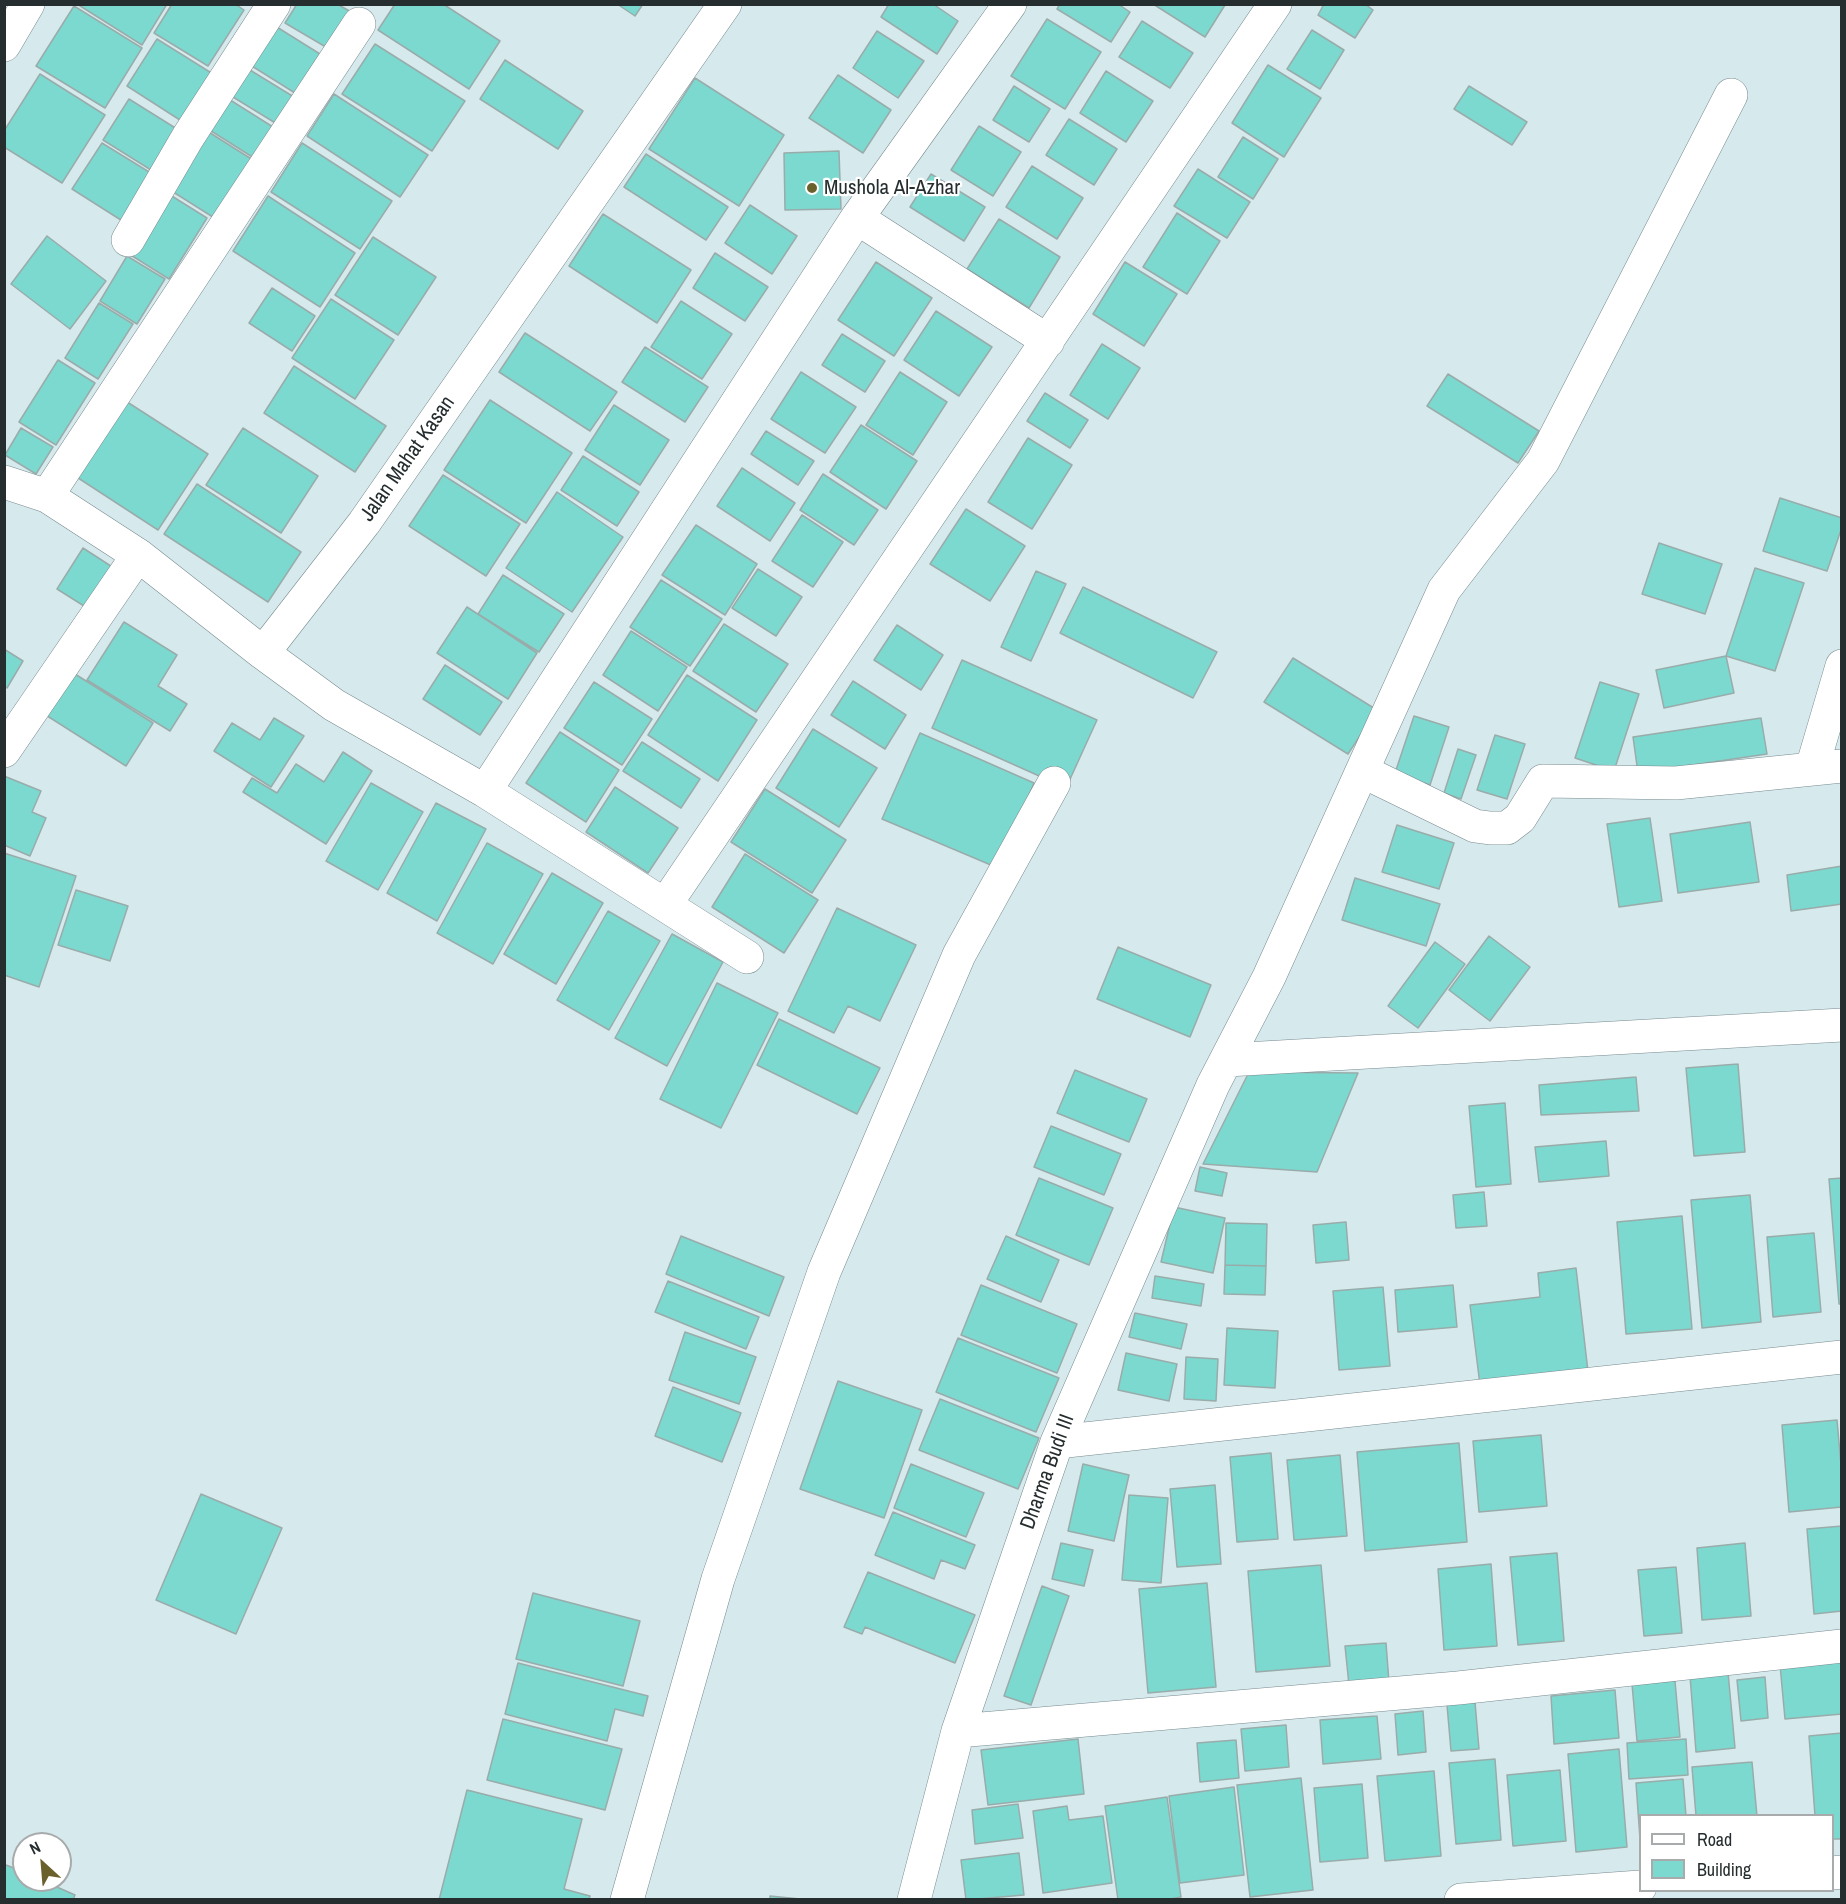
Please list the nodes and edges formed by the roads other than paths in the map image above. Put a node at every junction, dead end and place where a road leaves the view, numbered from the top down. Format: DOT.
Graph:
graph roads {
  1 [pos="28,4"];
  2 [pos="274,4"];
  3 [pos="725,4"];
  4 [pos="1010,4"];
  5 [pos="1275,4"];
  6 [pos="359,24"];
  7 [pos="4,45"];
  8 [pos="1731,95"];
  9 [pos="857,219"];
  10 [pos="128,240"];
  11 [pos="1048,341"];
  12 [pos="4,482"];
  13 [pos="46,496"];
  14 [pos="138,555"];
  15 [pos="263,653"];
  16 [pos="1842,666"];
  17 [pos="4,751"];
  18 [pos="1827,767"];
  19 [pos="1362,771"];
  20 [pos="1054,783"];
  21 [pos="485,791"];
  22 [pos="665,905"];
  23 [pos="747,957"];
  24 [pos="1842,1025"];
  25 [pos="1227,1060"];
  26 [pos="1842,1357"];
  27 [pos="1057,1442"];
  28 [pos="1842,1646"];
  29 [pos="958,1731"];
  30 [pos="1639,1887"];
  31 [pos="627,1899"];
  32 [pos="914,1899"];
  33 [pos="1461,1899"];
  1 -- 7 [label="street"];
  2 -- 10 [label="street"];
  3 -- 15 [label="street, Jalan Mahat Kasan"];
  4 -- 9 [label="street"];
  5 -- 11 [label="street"];
  6 -- 13 [label="street"];
  8 -- 19 [label="street, Dharma Budi III"];
  9 -- 11 [label="street"];
  9 -- 21 [label="street"];
  11 -- 22 [label="street"];
  12 -- 13 [label="street"];
  13 -- 14 [label="street"];
  14 -- 15 [label="street"];
  14 -- 17 [label="street"];
  15 -- 21 [label="street"];
  16 -- 18 [label="street"];
  18 -- 19 [label="street"];
  19 -- 25 [label="street, Dharma Budi III"];
  20 -- 31 [label="street"];
  21 -- 22 [label="street"];
  22 -- 23 [label="street"];
  24 -- 25 [label="street"];
  25 -- 27 [label="street, Dharma Budi III"];
  26 -- 27 [label="street"];
  27 -- 29 [label="street, Dharma Budi III"];
  28 -- 29 [label="street"];
  29 -- 32 [label="street, Dharma Budi III"];
  30 -- 33 [label="street"];
}
